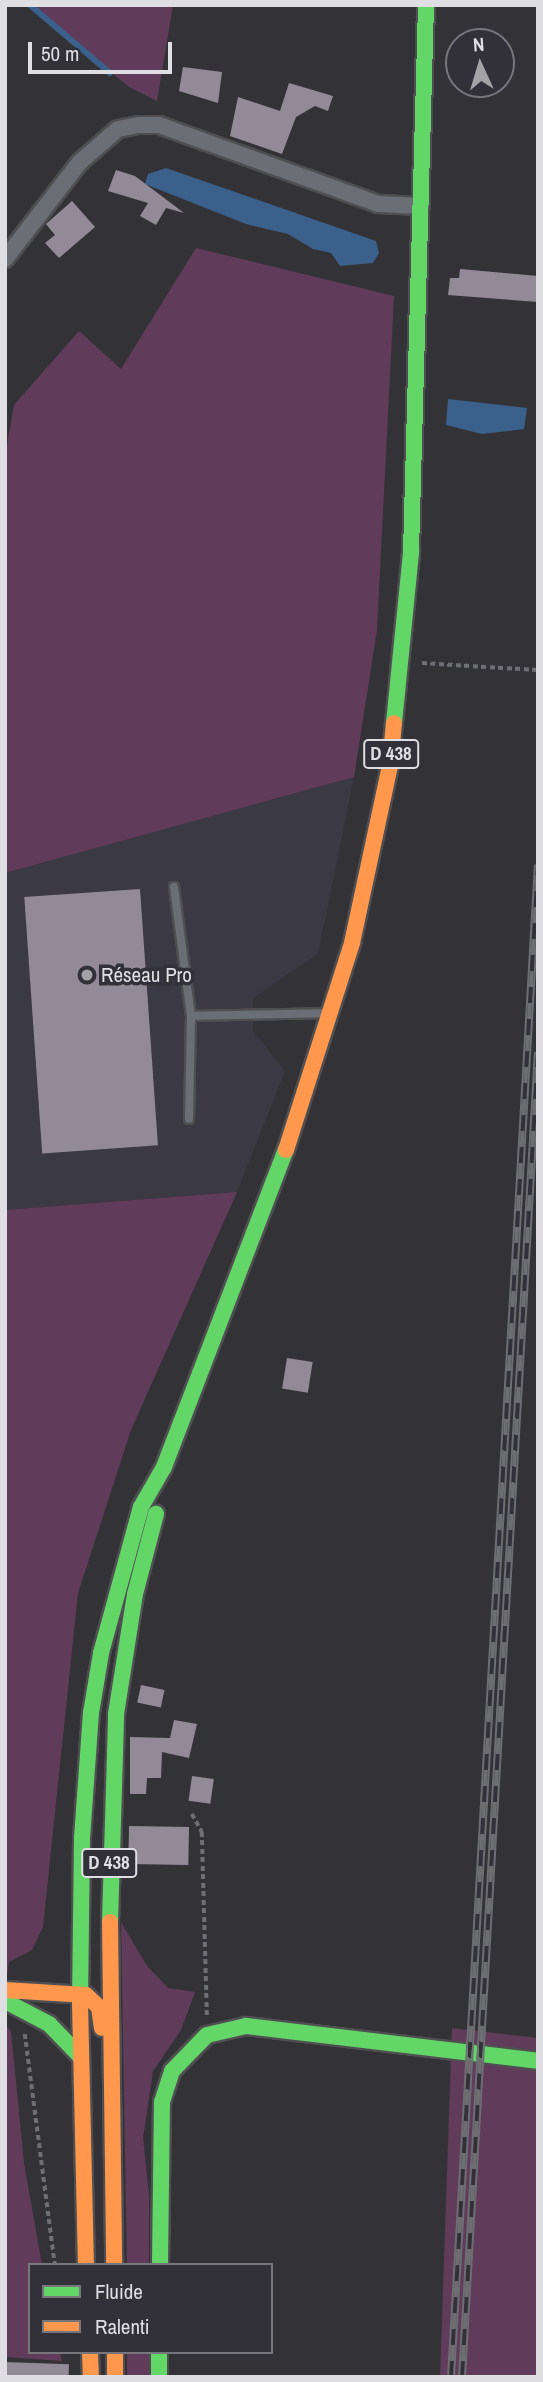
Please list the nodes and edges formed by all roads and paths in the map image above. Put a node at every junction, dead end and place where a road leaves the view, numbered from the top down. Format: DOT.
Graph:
graph roads {
  1 [pos="426,5"];
  2 [pos="421,206"];
  3 [pos="5,259"];
  4 [pos="403,661"];
  5 [pos="538,670"];
  6 [pos="174,887"];
  7 [pos="332,1013"];
  8 [pos="191,1016"];
  9 [pos="189,1119"];
  10 [pos="164,1467"];
  11 [pos="192,1814"];
  12 [pos="5,1990"];
  13 [pos="79,1994"];
  14 [pos="5,2001"];
  15 [pos="21,2007"];
  16 [pos="207,2035"];
  17 [pos="80,2056"];
  18 [pos="538,2061"];
  19 [pos="55,2263"];
  20 [pos="86,2263"];
  21 [pos="105,2263"];
  22 [pos="114,2263"];
  23 [pos="160,2263"];
  24 [pos="90,2354"];
  25 [pos="115,2354"];
  26 [pos="159,2354"];
  27 [pos="91,2377"];
  28 [pos="115,2377"];
  29 [pos="159,2377"];
  1 -- 2 [label="main road, D 438"];
  2 -- 3 [label="street"];
  2 -- 4 [label="main road, D 438"];
  4 -- 5 [label="path"];
  4 -- 7 [label="main road, D 438"];
  6 -- 8 [label="lane"];
  7 -- 8 [label="lane"];
  7 -- 10 [label="main road, D 438"];
  8 -- 9 [label="lane"];
  10 -- 13 [label="main road, D 438"];
  10 -- 22 [label="main road, D 438"];
  11 -- 16 [label="path"];
  12 -- 13 [label="main road"];
  13 -- 17 [label="main road, D 438"];
  13 -- 21 [label="main road"];
  14 -- 15 [label="main road"];
  15 -- 17 [label="main road"];
  15 -- 19 [label="path"];
  16 -- 18 [label="main road"];
  16 -- 23 [label="main road"];
  17 -- 20 [label="main road, D 438"];
  24 -- 27 [label="main road"];
  25 -- 28 [label="main road"];
  26 -- 29 [label="main road"];
}
